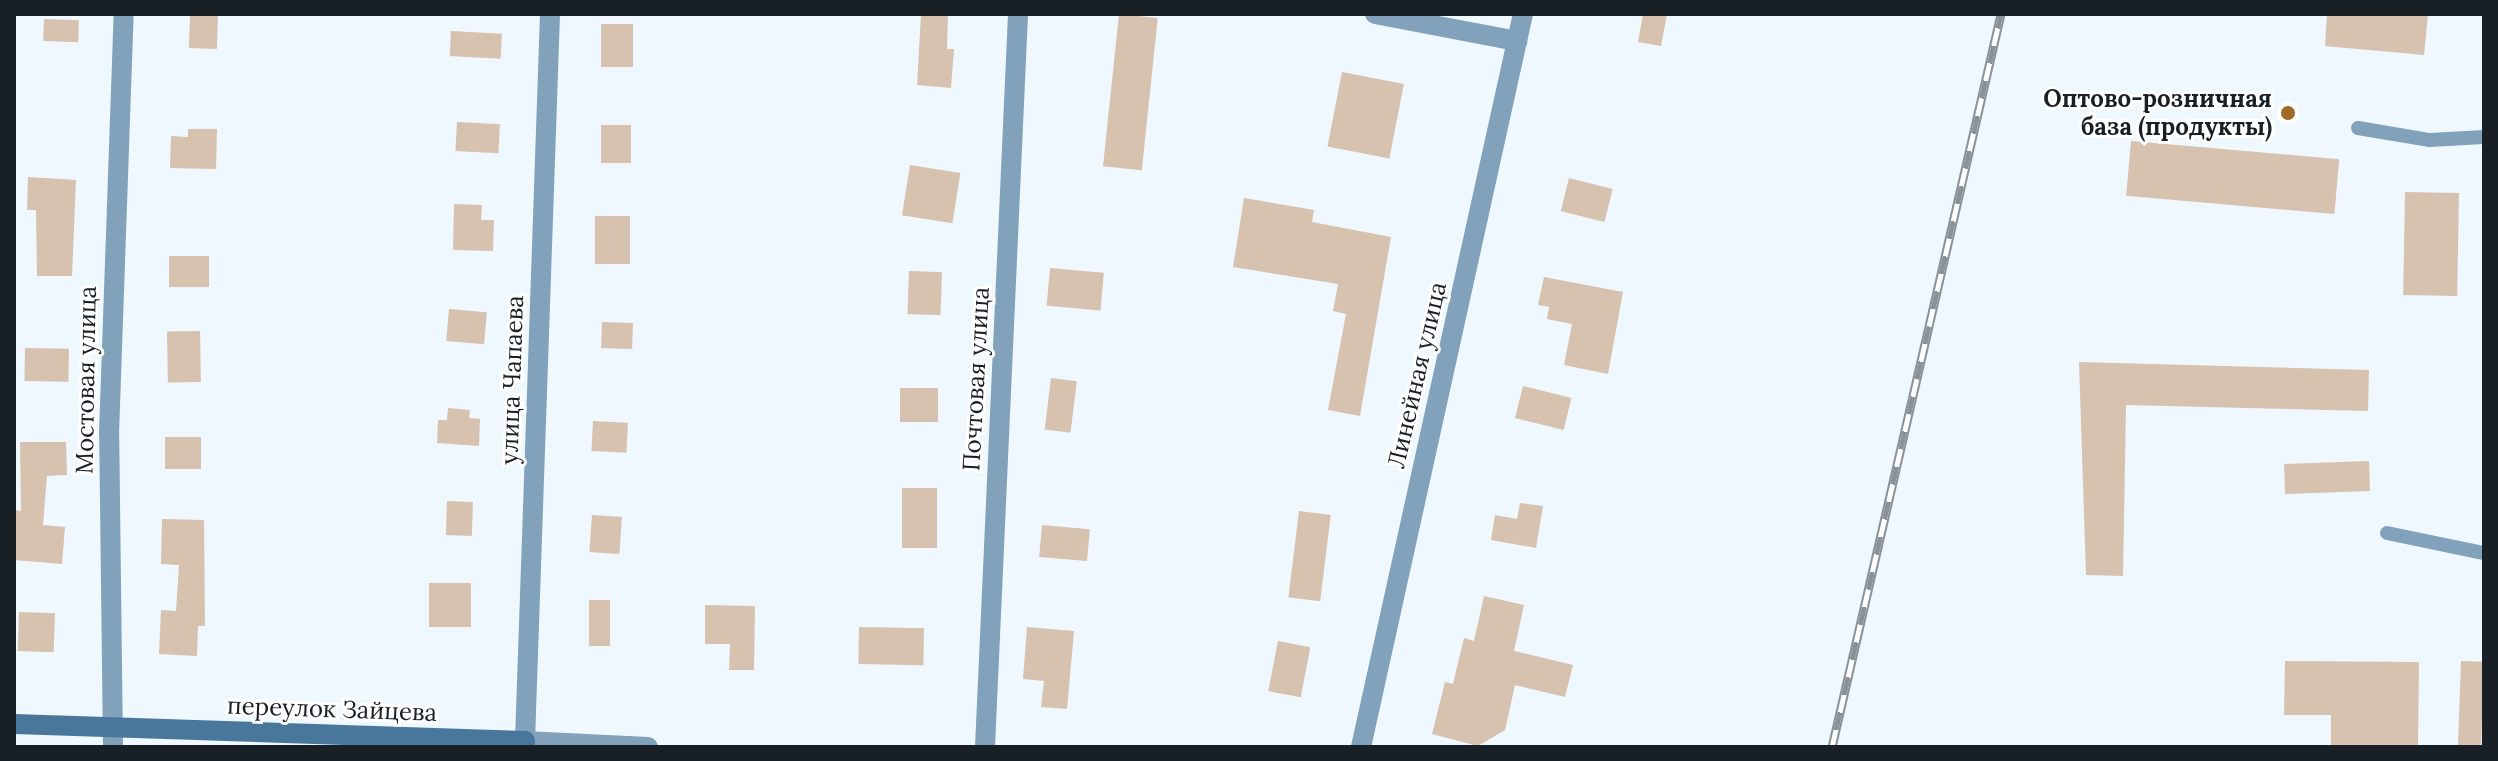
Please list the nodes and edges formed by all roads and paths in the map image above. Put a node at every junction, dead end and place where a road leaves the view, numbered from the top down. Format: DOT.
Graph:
graph roads {
  1 [pos="124,14"];
  2 [pos="550,14"];
  3 [pos="1018,14"];
  4 [pos="1375,14"];
  5 [pos="1523,14"];
  6 [pos="1517,41"];
  7 [pos="2358,128"];
  8 [pos="2484,137"];
  9 [pos="2387,533"];
  10 [pos="2484,553"];
  11 [pos="14,724"];
  12 [pos="113,737"];
  13 [pos="525,744"];
  14 [pos="648,747"];
  15 [pos="985,747"];
  16 [pos="1361,747"];
  1 -- 12 [label="street, Мостовая улица"];
  2 -- 13 [label="street, улица Чапаева"];
  3 -- 15 [label="street, Почтовая улица"];
  4 -- 6 [label="street"];
  5 -- 6 [label="street, Линейная улица"];
  6 -- 16 [label="street, Линейная улица"];
  7 -- 8 [label="lane"];
  9 -- 10 [label="lane"];
  11 -- 12 [label="street, переулок Зайцева"];
  12 -- 13 [label="street, переулок Зайцева"];
  13 -- 14 [label="street, переулок Зайцева"];
}
